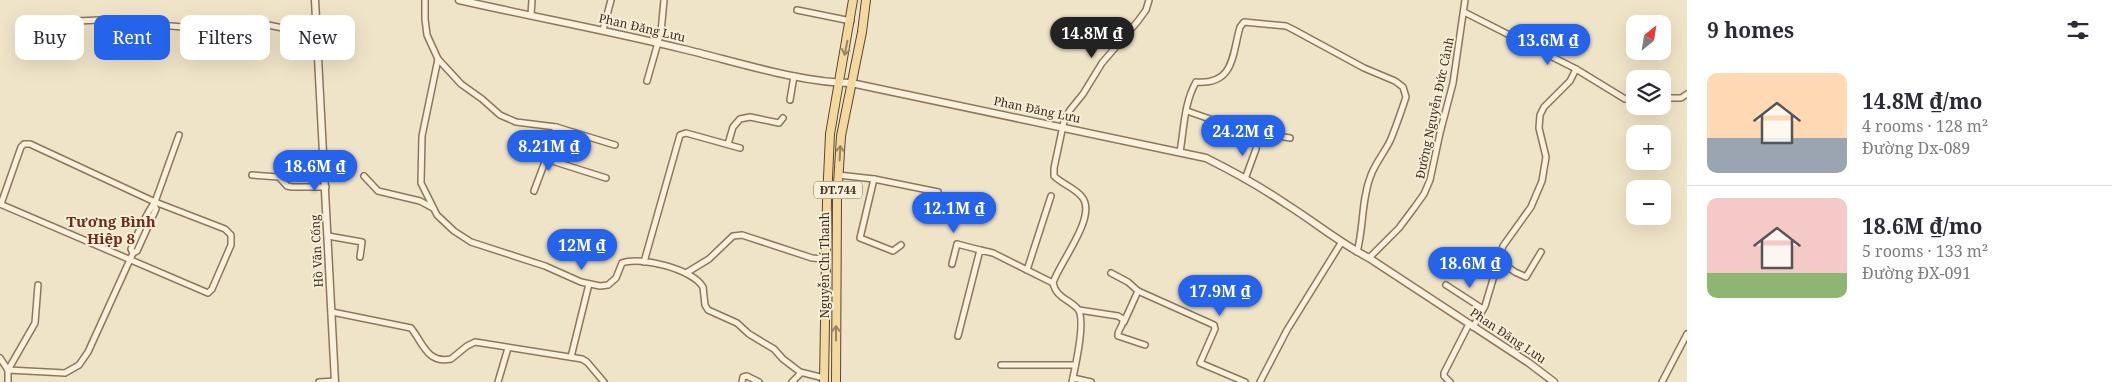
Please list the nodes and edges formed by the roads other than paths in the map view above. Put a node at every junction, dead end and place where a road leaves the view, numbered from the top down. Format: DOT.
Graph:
graph roads {
  1 [pos="315,0"];
  2 [pos="426,0"];
  3 [pos="460,0"];
  4 [pos="532,0"];
  5 [pos="611,0"];
  6 [pos="664,0"];
  7 [pos="853,0"];
  8 [pos="866,0"];
  9 [pos="1150,0"];
  10 [pos="1466,0"];
  11 [pos="797,10"];
  12 [pos="1464,12"];
  13 [pos="316,15"];
  14 [pos="531,15"];
  15 [pos="84,21"];
  16 [pos="850,21"];
  17 [pos="280,27"];
  18 [pos="603,30"];
  19 [pos="658,43"];
  20 [pos="438,59"];
  21 [pos="319,60"];
  22 [pos="1576,69"];
  23 [pos="794,76"];
  24 [pos="647,81"];
  25 [pos="839,83"];
  26 [pos="851,83"];
  27 [pos="1687,94"];
  28 [pos="1671,98"];
  29 [pos="790,100"];
  30 [pos="1626,100"];
  31 [pos="1187,111"];
  32 [pos="783,118"];
  33 [pos="556,127"];
  34 [pos="1063,127"];
  35 [pos="179,135"];
  36 [pos="1257,138"];
  37 [pos="1290,138"];
  38 [pos="728,144"];
  39 [pos="615,145"];
  40 [pos="740,148"];
  41 [pos="1180,152"];
  42 [pos="546,159"];
  43 [pos="252,175"];
  44 [pos="838,175"];
  45 [pos="364,176"];
  46 [pos="606,178"];
  47 [pos="874,179"];
  48 [pos="1245,179"];
  49 [pos="326,187"];
  50 [pos="534,191"];
  51 [pos="938,192"];
  52 [pos="1051,196"];
  53 [pos="154,203"];
  54 [pos="0,204"];
  55 [pos="434,209"];
  56 [pos="140,230"];
  57 [pos="146,232"];
  58 [pos="328,236"];
  59 [pos="1341,243"];
  60 [pos="901,244"];
  61 [pos="980,250"];
  62 [pos="1357,252"];
  63 [pos="1541,252"];
  64 [pos="133,253"];
  65 [pos="360,257"];
  66 [pos="1369,258"];
  67 [pos="130,259"];
  68 [pos="825,259"];
  69 [pos="837,260"];
  70 [pos="1498,260"];
  71 [pos="644,262"];
  72 [pos="952,264"];
  73 [pos="1027,270"];
  74 [pos="686,273"];
  75 [pos="1111,274"];
  76 [pos="1053,283"];
  77 [pos="589,284"];
  78 [pos="38,285"];
  79 [pos="1446,285"];
  80 [pos="1138,291"];
  81 [pos="1483,309"];
  82 [pos="1079,310"];
  83 [pos="332,312"];
  84 [pos="1123,323"];
  85 [pos="1471,326"];
  86 [pos="1687,334"];
  87 [pos="958,336"];
  88 [pos="1145,345"];
  89 [pos="508,348"];
  90 [pos="572,357"];
  91 [pos="0,358"];
  92 [pos="1001,365"];
  93 [pos="1075,365"];
  94 [pos="8,370"];
  95 [pos="801,373"];
  96 [pos="1546,379"];
  97 [pos="824,380"];
  98 [pos="1073,380"];
  99 [pos="335,381"];
  100 [pos="8,382"];
  101 [pos="319,382"];
  102 [pos="498,382"];
  103 [pos="604,382"];
  104 [pos="742,382"];
  105 [pos="759,382"];
  106 [pos="792,382"];
  107 [pos="836,382"];
  108 [pos="1091,382"];
  109 [pos="1245,382"];
  110 [pos="1260,382"];
  111 [pos="1450,382"];
  112 [pos="1554,382"];
  113 [pos="1662,382"];
  1 -- 13 [label="street, Hồ Văn Cống"];
  2 -- 20 [label="street"];
  3 -- 14 [label="street, Phan Đăng Lưu"];
  4 -- 14 [label="street"];
  5 -- 18 [label="street"];
  6 -- 19 [label="street"];
  7 -- 16 [label="main road, Nguyễn Chí Thanh / ĐT.744"];
  8 -- 26 [label="main road, Nguyễn Chí Thanh / ĐT.744"];
  9 -- 34 [label="street"];
  10 -- 12 [label="street, Đường Nguyễn Đức Cảnh"];
  11 -- 16 [label="street"];
  12 -- 22 [label="street"];
  12 -- 66 [label="street, Đường Nguyễn Đức Cảnh"];
  14 -- 18 [label="street, Phan Đăng Lưu"];
  15 -- 17 [label="street"];
  16 -- 25 [label="main road, Nguyễn Chí Thanh / ĐT.744, one-way"];
  18 -- 19 [label="street, Phan Đăng Lưu"];
  19 -- 23 [label="street, Phan Đăng Lưu"];
  19 -- 24 [label="street"];
  20 -- 33 [label="street"];
  20 -- 55 [label="street"];
  21 -- 49 [label="street, Hồ Văn Cống"];
  22 -- 30 [label="street"];
  22 -- 70 [label="street"];
  23 -- 25 [label="street, Phan Đăng Lưu"];
  23 -- 29 [label="street"];
  25 -- 26 [label="street, Phan Đăng Lưu"];
  25 -- 68 [label="main road, Nguyễn Chí Thanh / ĐT.744"];
  26 -- 34 [label="street, Phan Đăng Lưu"];
  44 -- 26 [label="main road, Nguyễn Chí Thanh / ĐT.744, one-way"];
  27 -- 28 [label="street"];
  31 -- 36 [label="street"];
  31 -- 41 [label="street"];
  31 -- 62 [label="street"];
  32 -- 38 [label="street"];
  33 -- 39 [label="street"];
  33 -- 42 [label="street"];
  34 -- 41 [label="street, Phan Đăng Lưu"];
  34 -- 76 [label="street"];
  35 -- 53 [label="street"];
  36 -- 37 [label="street"];
  36 -- 48 [label="street"];
  38 -- 40 [label="street"];
  38 -- 71 [label="street"];
  41 -- 48 [label="street, Phan Đăng Lưu"];
  42 -- 46 [label="street"];
  42 -- 50 [label="street"];
  43 -- 49 [label="street"];
  44 -- 47 [label="street"];
  44 -- 69 [label="main road, Nguyễn Chí Thanh / ĐT.744"];
  45 -- 55 [label="street"];
  47 -- 51 [label="street"];
  47 -- 60 [label="street"];
  48 -- 59 [label="street, Phan Đăng Lưu"];
  49 -- 58 [label="street, Hồ Văn Cống"];
  52 -- 73 [label="street"];
  53 -- 54 [label="street"];
  53 -- 56 [label="street"];
  53 -- 57 [label="street"];
  53 -- 67 [label="street"];
  54 -- 67 [label="street"];
  55 -- 77 [label="street"];
  56 -- 57 [label="street"];
  56 -- 64 [label="street"];
  57 -- 64 [label="street"];
  58 -- 65 [label="street"];
  58 -- 83 [label="street, Hồ Văn Cống"];
  59 -- 62 [label="street, Phan Đăng Lưu"];
  59 -- 110 [label="street"];
  61 -- 72 [label="street"];
  61 -- 73 [label="street"];
  61 -- 87 [label="street"];
  62 -- 66 [label="street, Phan Đăng Lưu"];
  63 -- 70 [label="street"];
  64 -- 67 [label="street"];
  66 -- 85 [label="street, Phan Đăng Lưu"];
  67 -- 94 [label="street"];
  68 -- 69 [label="main road"];
  68 -- 74 [label="street"];
  68 -- 97 [label="main road, Nguyễn Chí Thanh / ĐT.744"];
  107 -- 69 [label="main road, Nguyễn Chí Thanh / ĐT.744, one-way"];
  70 -- 81 [label="street"];
  71 -- 74 [label="street"];
  71 -- 77 [label="street"];
  73 -- 76 [label="street"];
  74 -- 95 [label="street"];
  75 -- 80 [label="street"];
  76 -- 82 [label="street"];
  77 -- 90 [label="street"];
  78 -- 94 [label="street"];
  79 -- 81 [label="street"];
  80 -- 84 [label="street"];
  80 -- 109 [label="street"];
  81 -- 85 [label="street"];
  82 -- 84 [label="street"];
  82 -- 93 [label="street"];
  83 -- 89 [label="street"];
  83 -- 99 [label="street, Hồ Văn Cống"];
  84 -- 88 [label="street"];
  85 -- 96 [label="street, Phan Đăng Lưu"];
  85 -- 111 [label="street"];
  86 -- 113 [label="street"];
  89 -- 90 [label="street"];
  89 -- 102 [label="street"];
  90 -- 103 [label="street"];
  91 -- 94 [label="street"];
  92 -- 93 [label="street"];
  93 -- 98 [label="street"];
  94 -- 100 [label="street"];
  95 -- 97 [label="street"];
  95 -- 106 [label="street"];
  96 -- 112 [label="street, Phan Đăng Lưu"];
  98 -- 108 [label="street"];
  99 -- 101 [label="street"];
  104 -- 105 [label="street"];
}
